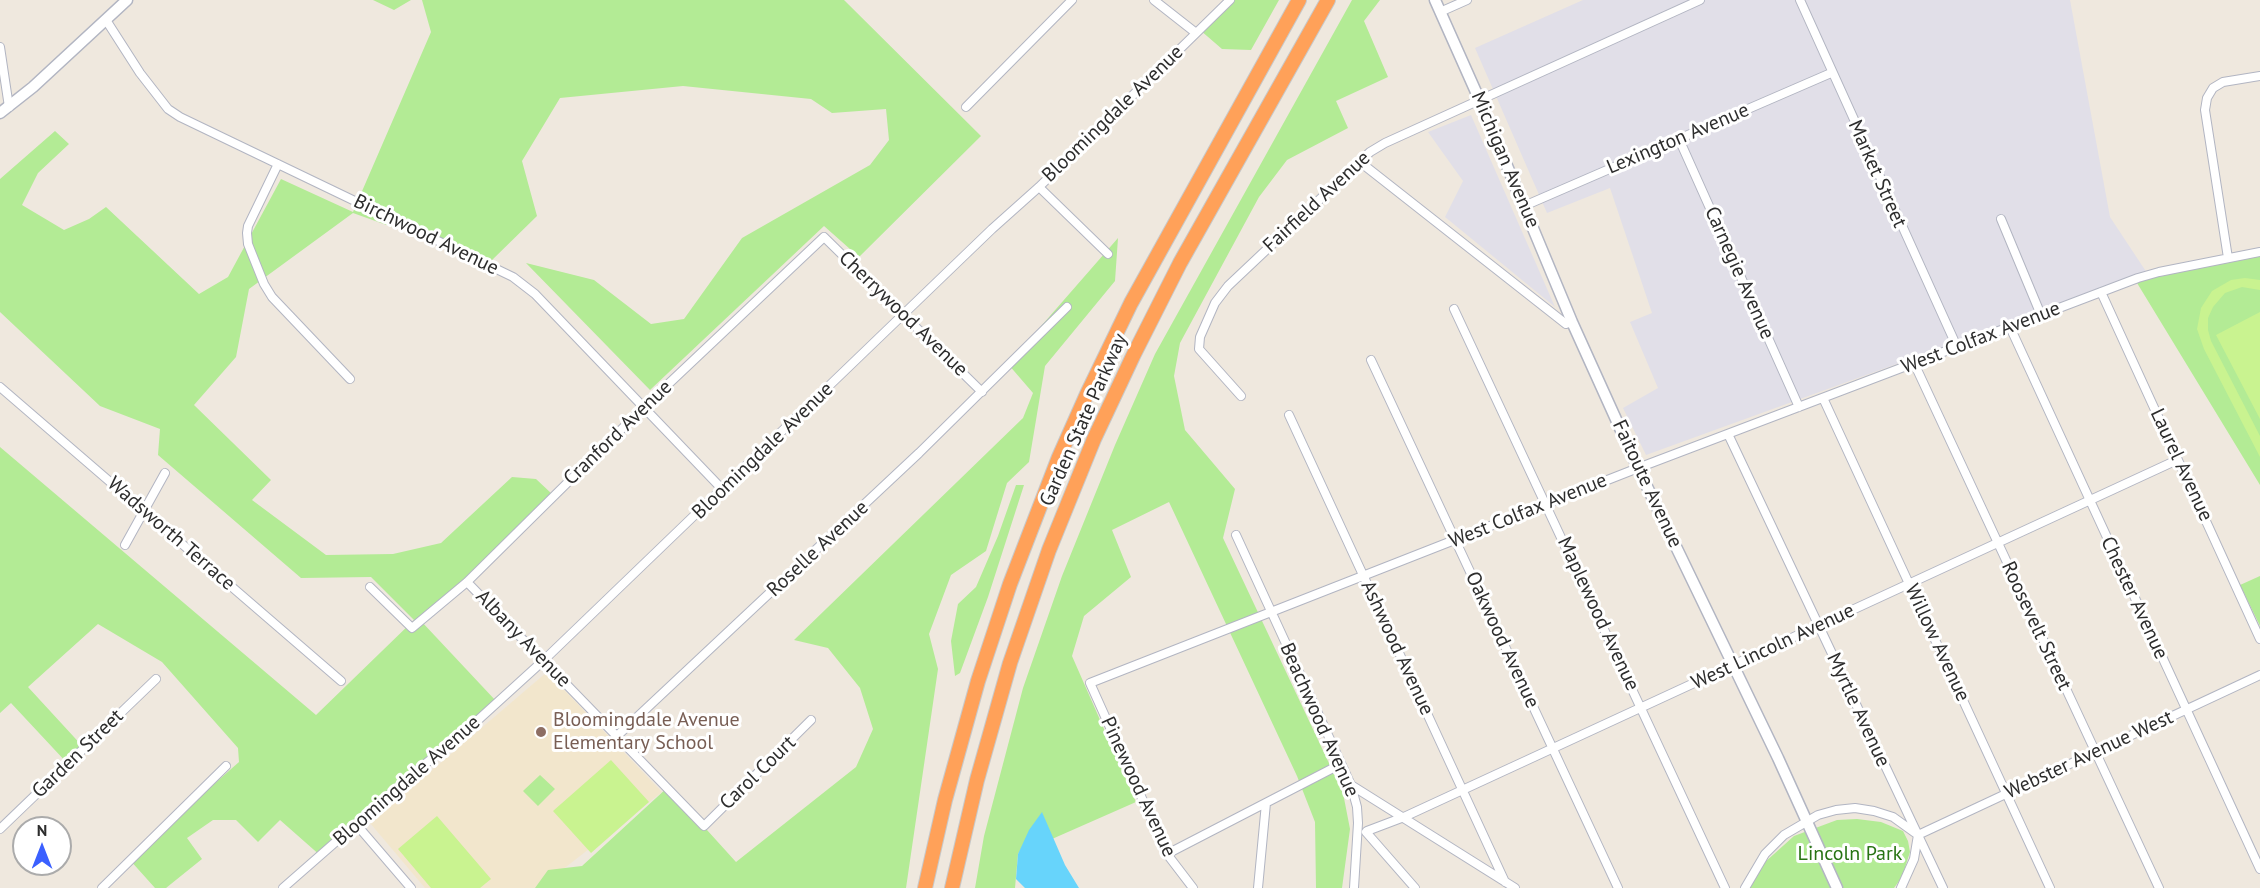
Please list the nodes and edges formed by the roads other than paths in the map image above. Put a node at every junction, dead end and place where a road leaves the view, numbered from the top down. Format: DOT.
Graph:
graph roads {
  1 [pos="127,0"];
  2 [pos="1072,0"];
  3 [pos="1154,0"];
  4 [pos="1230,0"];
  5 [pos="1299,0"];
  6 [pos="1328,0"];
  7 [pos="1435,0"];
  8 [pos="1467,0"];
  9 [pos="1700,0"];
  10 [pos="1800,0"];
  11 [pos="1440,12"];
  12 [pos="106,20"];
  13 [pos="1196,33"];
  14 [pos="0,46"];
  15 [pos="1831,73"];
  16 [pos="2260,76"];
  17 [pos="1480,100"];
  18 [pos="966,107"];
  19 [pos="4,110"];
  20 [pos="1678,139"];
  21 [pos="1360,162"];
  22 [pos="279,164"];
  23 [pos="1039,187"];
  24 [pos="1524,206"];
  25 [pos="2001,219"];
  26 [pos="824,237"];
  27 [pos="2260,252"];
  28 [pos="1108,254"];
  29 [pos="2228,258"];
  30 [pos="2101,292"];
  31 [pos="1067,307"];
  32 [pos="1454,309"];
  33 [pos="903,315"];
  34 [pos="2041,315"];
  35 [pos="1572,322"];
  36 [pos="2010,327"];
  37 [pos="1957,347"];
  38 [pos="1371,360"];
  39 [pos="1914,363"];
  40 [pos="350,379"];
  41 [pos="0,387"];
  42 [pos="982,392"];
  43 [pos="1241,396"];
  44 [pos="1823,398"];
  45 [pos="644,407"];
  46 [pos="1799,407"];
  47 [pos="1288,415"];
  48 [pos="1728,434"];
  49 [pos="2178,460"];
  50 [pos="1638,468"];
  51 [pos="165,473"];
  52 [pos="723,490"];
  53 [pos="2089,500"];
  54 [pos="1546,504"];
  55 [pos="144,511"];
  56 [pos="1236,535"];
  57 [pos="1455,540"];
  58 [pos="1998,543"];
  59 [pos="125,545"];
  60 [pos="1363,576"];
  61 [pos="467,582"];
  62 [pos="1909,584"];
  63 [pos="370,587"];
  64 [pos="1271,612"];
  65 [pos="1819,626"];
  66 [pos="2260,639"];
  67 [pos="544,660"];
  68 [pos="1733,665"];
  69 [pos="2260,675"];
  70 [pos="156,679"];
  71 [pos="342,681"];
  72 [pos="1090,682"];
  73 [pos="1641,707"];
  74 [pos="2186,710"];
  75 [pos="811,720"];
  76 [pos="617,736"];
  77 [pos="1553,748"];
  78 [pos="2095,752"];
  79 [pos="1341,764"];
  80 [pos="226,766"];
  81 [pos="1351,784"];
  82 [pos="1464,789"];
  83 [pos="2006,794"];
  84 [pos="1266,803"];
  85 [pos="1404,817"];
  86 [pos="1807,820"];
  87 [pos="356,824"];
  88 [pos="704,826"];
  89 [pos="0,829"];
  90 [pos="1368,831"];
  91 [pos="1358,832"];
  92 [pos="1918,835"];
  93 [pos="1167,854"];
  94 [pos="2260,868"];
  95 [pos="1505,882"];
  96 [pos="102,888"];
  97 [pos="283,888"];
  98 [pos="411,888"];
  99 [pos="926,888"];
  100 [pos="953,888"];
  101 [pos="1193,888"];
  102 [pos="1258,888"];
  103 [pos="1354,888"];
  104 [pos="1414,888"];
  105 [pos="1515,888"];
  106 [pos="1618,888"];
  107 [pos="1725,888"];
  108 [pos="1745,888"];
  109 [pos="1837,888"];
  110 [pos="1901,888"];
  111 [pos="1943,888"];
  112 [pos="2050,888"];
  113 [pos="2159,888"];
  1 -- 12 [label="street"];
  2 -- 18 [label="street"];
  3 -- 13 [label="street"];
  4 -- 13 [label="street, Bloomingdale Avenue"];
  5 -- 99 [label="highway, Garden State Parkway"];
  6 -- 100 [label="highway, Garden State Parkway"];
  7 -- 11 [label="street, Michigan Avenue"];
  8 -- 11 [label="street"];
  9 -- 17 [label="street, Fairfield Avenue"];
  10 -- 15 [label="street, Market Street"];
  11 -- 17 [label="street, Michigan Avenue"];
  12 -- 19 [label="street"];
  12 -- 22 [label="street, Birchwood Avenue"];
  13 -- 23 [label="street, Bloomingdale Avenue"];
  14 -- 19 [label="street"];
  15 -- 20 [label="street, Lexington Avenue"];
  15 -- 37 [label="street, Market Street"];
  16 -- 29 [label="street"];
  17 -- 21 [label="street, Fairfield Avenue"];
  17 -- 24 [label="street, Michigan Avenue"];
  20 -- 24 [label="street, Lexington Avenue"];
  20 -- 46 [label="street, Carnegie Avenue"];
  21 -- 35 [label="street"];
  21 -- 43 [label="street, Fairfield Avenue"];
  22 -- 40 [label="street"];
  22 -- 45 [label="street, Birchwood Avenue"];
  23 -- 28 [label="street"];
  23 -- 33 [label="street, Bloomingdale Avenue"];
  24 -- 35 [label="street, Michigan Avenue"];
  25 -- 34 [label="street"];
  26 -- 33 [label="street, Cherrywood Avenue"];
  26 -- 45 [label="street, Cranford Avenue"];
  27 -- 29 [label="street, West Colfax Avenue"];
  29 -- 30 [label="street, West Colfax Avenue"];
  30 -- 34 [label="street, West Colfax Avenue"];
  30 -- 49 [label="street, Laurel Avenue"];
  31 -- 42 [label="street, Roselle Avenue"];
  32 -- 54 [label="street, Maplewood Avenue"];
  33 -- 42 [label="street, Cherrywood Avenue"];
  33 -- 52 [label="street, Bloomingdale Avenue"];
  34 -- 36 [label="street, West Colfax Avenue"];
  35 -- 50 [label="street, Faitoute Avenue"];
  36 -- 37 [label="street, West Colfax Avenue"];
  36 -- 53 [label="street, Chester Avenue"];
  37 -- 39 [label="street, West Colfax Avenue"];
  38 -- 57 [label="street, Oakwood Avenue"];
  39 -- 44 [label="street, West Colfax Avenue"];
  39 -- 58 [label="street, Roosevelt Street"];
  41 -- 55 [label="street, Wadsworth Terrace"];
  42 -- 76 [label="street, Roselle Avenue"];
  44 -- 46 [label="street, West Colfax Avenue"];
  44 -- 62 [label="street, Willow Avenue"];
  45 -- 52 [label="street, Birchwood Avenue"];
  45 -- 61 [label="street, Cranford Avenue"];
  46 -- 48 [label="street, West Colfax Avenue"];
  47 -- 60 [label="street, Ashwood Avenue"];
  48 -- 50 [label="street, West Colfax Avenue"];
  48 -- 65 [label="street, Myrtle Avenue"];
  49 -- 53 [label="street, West Lincoln Avenue"];
  49 -- 66 [label="street, Laurel Avenue"];
  50 -- 54 [label="street, West Colfax Avenue"];
  50 -- 68 [label="street, Faitoute Avenue"];
  51 -- 55 [label="street"];
  52 -- 67 [label="street, Bloomingdale Avenue"];
  53 -- 58 [label="street, West Lincoln Avenue"];
  53 -- 74 [label="street, Chester Avenue"];
  54 -- 57 [label="street, West Colfax Avenue"];
  54 -- 73 [label="street, Maplewood Avenue"];
  55 -- 59 [label="street"];
  55 -- 71 [label="street, Wadsworth Terrace"];
  56 -- 64 [label="street, Beachwood Avenue"];
  57 -- 60 [label="street, West Colfax Avenue"];
  57 -- 77 [label="street, Oakwood Avenue"];
  58 -- 62 [label="street, West Lincoln Avenue"];
  58 -- 78 [label="street, Roosevelt Street"];
  60 -- 64 [label="street, West Colfax Avenue"];
  60 -- 82 [label="street, Ashwood Avenue"];
  61 -- 63 [label="street, Cranford Avenue"];
  61 -- 67 [label="street, Albany Avenue"];
  62 -- 65 [label="street, West Lincoln Avenue"];
  62 -- 83 [label="street, Willow Avenue"];
  64 -- 72 [label="street, West Colfax Avenue"];
  64 -- 79 [label="street, Beachwood Avenue"];
  65 -- 68 [label="street, West Lincoln Avenue"];
  65 -- 92 [label="street, Myrtle Avenue"];
  67 -- 76 [label="street, Albany Avenue"];
  67 -- 87 [label="street, Bloomingdale Avenue"];
  68 -- 73 [label="street, West Lincoln Avenue"];
  68 -- 86 [label="street, Faitoute Avenue"];
  69 -- 74 [label="street, Webster Avenue West"];
  70 -- 89 [label="street, Garden Street"];
  72 -- 93 [label="street, Pinewood Avenue"];
  73 -- 77 [label="street, West Lincoln Avenue"];
  73 -- 107 [label="street, Maplewood Avenue"];
  74 -- 78 [label="street, Webster Avenue West"];
  74 -- 94 [label="street, Chester Avenue"];
  75 -- 88 [label="street, Carol Court"];
  76 -- 88 [label="street, Albany Avenue"];
  77 -- 82 [label="street, West Lincoln Avenue"];
  77 -- 106 [label="street, Oakwood Avenue"];
  78 -- 83 [label="street, Webster Avenue West"];
  78 -- 113 [label="street, Roosevelt Street"];
  79 -- 81 [label="street, Beachwood Avenue"];
  79 -- 84 [label="street"];
  80 -- 96 [label="street"];
  81 -- 85 [label="street"];
  81 -- 91 [label="street, Beachwood Avenue"];
  82 -- 85 [label="street, West Lincoln Avenue"];
  82 -- 95 [label="street, Ashwood Avenue"];
  83 -- 92 [label="street, Webster Avenue West"];
  83 -- 112 [label="street, Willow Avenue"];
  84 -- 93 [label="street"];
  84 -- 102 [label="street"];
  85 -- 90 [label="street, West Lincoln Avenue"];
  85 -- 95 [label="street"];
  86 -- 92 [label="street"];
  86 -- 108 [label="street"];
  86 -- 109 [label="street, Faitoute Avenue"];
  87 -- 97 [label="street, Bloomingdale Avenue"];
  87 -- 98 [label="street"];
  90 -- 91 [label="street"];
  90 -- 104 [label="street"];
  91 -- 103 [label="street, Beachwood Avenue"];
  92 -- 110 [label="street"];
  92 -- 111 [label="street, Myrtle Avenue"];
  93 -- 101 [label="street, Pinewood Avenue"];
  95 -- 105 [label="street"];
}
